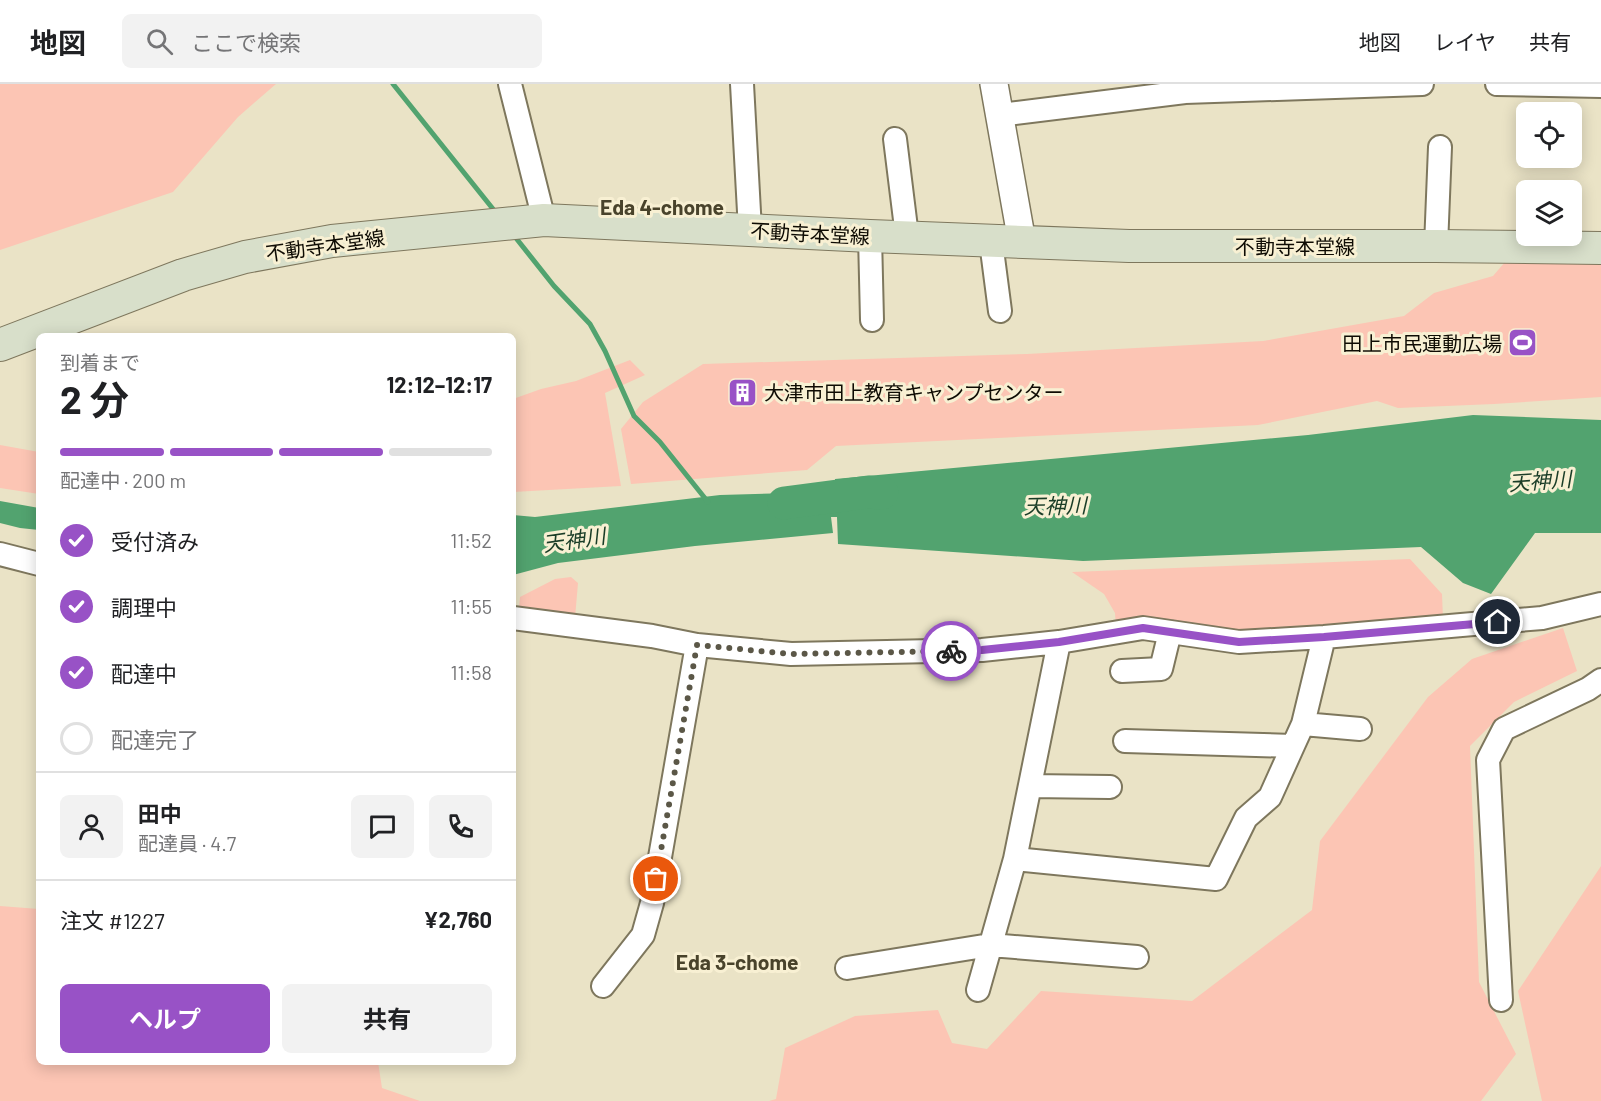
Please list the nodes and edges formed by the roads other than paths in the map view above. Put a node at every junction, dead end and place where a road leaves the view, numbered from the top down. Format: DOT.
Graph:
graph roads {
  1 [pos="510,84"];
  2 [pos="742,84"];
  3 [pos="994,84"];
  4 [pos="1422,84"];
  5 [pos="1497,84"];
  6 [pos="1504,84"];
  7 [pos="1362,85"];
  8 [pos="1550,85"];
  9 [pos="1281,86"];
  10 [pos="1601,86"];
  11 [pos="1185,88"];
  12 [pos="1000,115"];
  13 [pos="895,139"];
  14 [pos="1440,147"];
  15 [pos="544,220"];
  16 [pos="750,230"];
  17 [pos="870,236"];
  18 [pos="907,236"];
  19 [pos="991,242"];
  20 [pos="1022,242"];
  21 [pos="1436,246"];
  22 [pos="1601,248"];
  23 [pos="1000,311"];
  24 [pos="872,320"];
  25 [pos="0,345"];
  26 [pos="0,554"];
  27 [pos="36,563"];
  28 [pos="1601,604"];
  29 [pos="516,618"];
  30 [pos="1170,632"];
  31 [pos="1324,637"];
  32 [pos="1059,642"];
  33 [pos="697,645"];
  34 [pos="1122,671"];
  35 [pos="1601,680"];
  36 [pos="1303,724"];
  37 [pos="1360,729"];
  38 [pos="1125,741"];
  39 [pos="1293,746"];
  40 [pos="1030,786"];
  41 [pos="1110,787"];
  42 [pos="1015,860"];
  43 [pos="990,945"];
  44 [pos="1137,957"];
  45 [pos="847,968"];
  46 [pos="603,986"];
  47 [pos="978,990"];
  48 [pos="1501,1000"];
  1 -- 15 [label="street"];
  2 -- 16 [label="street"];
  3 -- 12 [label="street"];
  4 -- 7 [label="street"];
  5 -- 6 [label="street"];
  6 -- 8 [label="street"];
  7 -- 9 [label="street"];
  8 -- 10 [label="street"];
  9 -- 11 [label="street"];
  11 -- 12 [label="street"];
  12 -- 20 [label="street"];
  13 -- 18 [label="street"];
  14 -- 21 [label="street"];
  15 -- 16 [label="main road, 不動寺本堂線"];
  15 -- 25 [label="main road, 不動寺本堂線"];
  16 -- 17 [label="main road, 不動寺本堂線"];
  17 -- 18 [label="main road, 不動寺本堂線"];
  17 -- 24 [label="street"];
  18 -- 19 [label="main road, 不動寺本堂線"];
  19 -- 20 [label="main road, 不動寺本堂線"];
  19 -- 23 [label="street"];
  20 -- 21 [label="main road, 不動寺本堂線"];
  21 -- 22 [label="main road, 不動寺本堂線"];
  26 -- 27 [label="street"];
  28 -- 31 [label="street"];
  29 -- 33 [label="street"];
  30 -- 31 [label="street"];
  30 -- 32 [label="street"];
  30 -- 34 [label="street"];
  31 -- 36 [label="street"];
  32 -- 33 [label="street"];
  32 -- 40 [label="street"];
  33 -- 46 [label="street"];
  35 -- 48 [label="street"];
  36 -- 37 [label="street"];
  36 -- 39 [label="street"];
  38 -- 39 [label="street"];
  39 -- 42 [label="street"];
  40 -- 41 [label="street"];
  40 -- 42 [label="street"];
  42 -- 43 [label="street"];
  43 -- 44 [label="street"];
  43 -- 45 [label="street"];
  43 -- 47 [label="street"];
}
